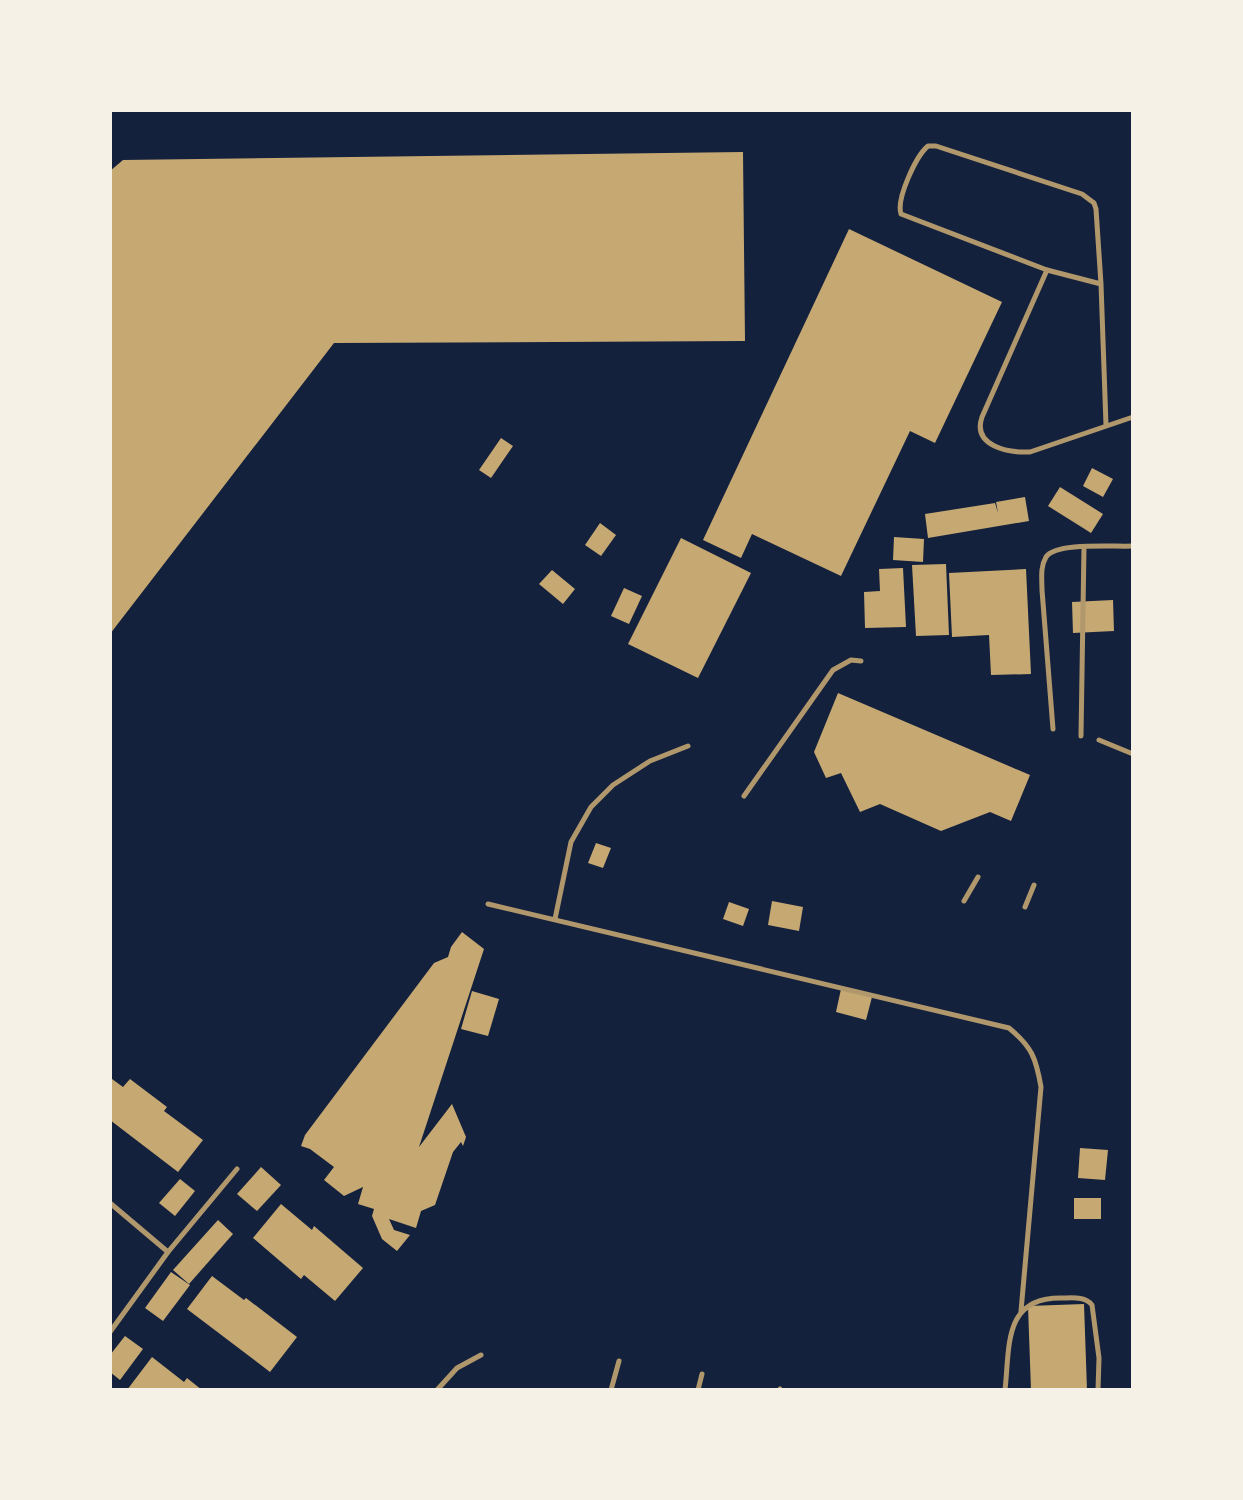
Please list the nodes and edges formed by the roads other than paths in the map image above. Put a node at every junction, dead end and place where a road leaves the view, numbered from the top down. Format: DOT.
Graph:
graph roads {
  1 [pos="1047,270"];
  2 [pos="1101,284"];
  3 [pos="1133,417"];
  4 [pos="1106,425"];
  5 [pos="1133,546"];
  6 [pos="1084,547"];
  7 [pos="861,661"];
  8 [pos="1053,729"];
  9 [pos="1081,736"];
  10 [pos="1099,740"];
  11 [pos="688,746"];
  12 [pos="1133,754"];
  13 [pos="744,796"];
  14 [pos="978,877"];
  15 [pos="1034,885"];
  16 [pos="964,901"];
  17 [pos="488,904"];
  18 [pos="1025,907"];
  19 [pos="555,919"];
  20 [pos="237,1168"];
  21 [pos="110,1203"];
  22 [pos="168,1252"];
  23 [pos="1021,1311"];
  24 [pos="110,1332"];
  25 [pos="481,1355"];
  26 [pos="619,1362"];
  27 [pos="702,1374"];
  28 [pos="437,1390"];
  29 [pos="611,1390"];
  30 [pos="698,1390"];
  31 [pos="1005,1390"];
  32 [pos="1098,1390"];
  1 -- 2 [label="lane"];
  1 -- 2 [label="lane"];
  1 -- 4 [label="lane"];
  2 -- 4 [label="lane"];
  3 -- 4 [label="lane"];
  5 -- 6 [label="lane"];
  6 -- 8 [label="lane"];
  6 -- 9 [label="lane"];
  7 -- 13 [label="lane"];
  10 -- 12 [label="lane"];
  11 -- 19 [label="lane"];
  14 -- 16 [label="lane"];
  15 -- 18 [label="lane"];
  17 -- 19 [label="lane"];
  19 -- 23 [label="lane"];
  20 -- 22 [label="lane"];
  21 -- 22 [label="lane"];
  22 -- 24 [label="lane"];
  23 -- 31 [label="lane"];
  23 -- 32 [label="lane"];
  25 -- 28 [label="lane"];
  26 -- 29 [label="lane"];
  27 -- 30 [label="lane"];
}
